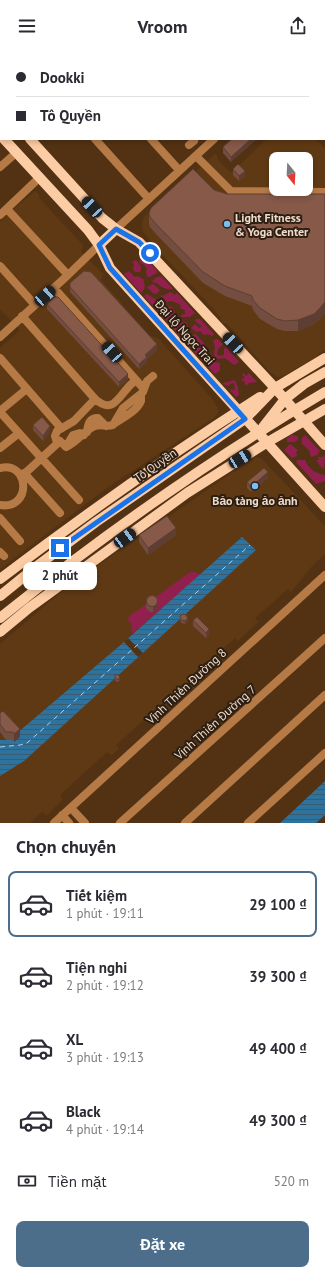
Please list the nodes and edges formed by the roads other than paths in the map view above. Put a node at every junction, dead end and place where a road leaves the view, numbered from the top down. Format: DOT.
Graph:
graph roads {
  1 [pos="5,140"];
  2 [pos="31,140"];
  3 [pos="96,140"];
  4 [pos="152,140"];
  5 [pos="213,140"];
  6 [pos="16,152"];
  7 [pos="196,156"];
  8 [pos="0,167"];
  9 [pos="179,170"];
  10 [pos="39,178"];
  11 [pos="325,192"];
  12 [pos="149,199"];
  13 [pos="7,209"];
  14 [pos="0,215"];
  15 [pos="116,229"];
  16 [pos="99,245"];
  17 [pos="0,266"];
  18 [pos="68,275"];
  19 [pos="54,288"];
  20 [pos="35,305"];
  21 [pos="22,316"];
  22 [pos="0,336"];
  23 [pos="0,358"];
  24 [pos="325,358"];
  25 [pos="325,372"];
  26 [pos="153,376"];
  27 [pos="134,377"];
  28 [pos="275,388"];
  29 [pos="23,392"];
  30 [pos="142,392"];
  31 [pos="325,392"];
  32 [pos="92,396"];
  33 [pos="285,399"];
  34 [pos="325,409"];
  35 [pos="294,410"];
  36 [pos="0,412"];
  37 [pos="241,415"];
  38 [pos="304,421"];
  39 [pos="59,426"];
  40 [pos="19,433"];
  41 [pos="258,433"];
  42 [pos="57,443"];
  43 [pos="266,443"];
  44 [pos="325,445"];
  45 [pos="0,448"];
  46 [pos="41,458"];
  47 [pos="0,468"];
  48 [pos="23,475"];
  49 [pos="79,500"];
  50 [pos="0,506"];
  51 [pos="325,508"];
  52 [pos="60,513"];
  53 [pos="0,518"];
  54 [pos="20,541"];
  55 [pos="325,574"];
  56 [pos="0,579"];
  57 [pos="0,596"];
  58 [pos="0,618"];
  59 [pos="0,632"];
  60 [pos="325,638"];
  61 [pos="325,695"];
  62 [pos="325,753"];
  63 [pos="71,808"];
  64 [pos="62,815"];
  65 [pos="54,823"];
  66 [pos="70,823"];
  67 [pos="85,823"];
  68 [pos="120,823"];
  69 [pos="185,823"];
  70 [pos="248,823"];
  1 -- 6 [label="main road, Đại lộ Ngọc Trai"];
  2 -- 15 [label="main road"];
  3 -- 12 [label="street"];
  4 -- 9 [label="street"];
  5 -- 7 [label="street"];
  6 -- 8 [label="street"];
  6 -- 10 [label="main road, Đại lộ Ngọc Trai"];
  7 -- 9 [label="street"];
  7 -- 11 [label="street"];
  9 -- 12 [label="street"];
  10 -- 13 [label="street"];
  10 -- 16 [label="main road, Đại lộ Ngọc Trai"];
  12 -- 15 [label="street"];
  13 -- 14 [label="street"];
  13 -- 18 [label="street"];
  15 -- 16 [label="main road"];
  15 -- 28 [label="main road"];
  16 -- 18 [label="street"];
  16 -- 37 [label="main road, Đại lộ Ngọc Trai"];
  17 -- 20 [label="street"];
  18 -- 19 [label="street"];
  19 -- 20 [label="street"];
  19 -- 27 [label="street"];
  20 -- 21 [label="street"];
  21 -- 22 [label="street"];
  21 -- 32 [label="street"];
  23 -- 39 [label="street"];
  24 -- 28 [label="main road"];
  25 -- 33 [label="main road"];
  26 -- 30 [label="street"];
  27 -- 30 [label="street"];
  27 -- 32 [label="street"];
  28 -- 33 [label="main road"];
  28 -- 37 [label="main road"];
  29 -- 36 [label="street"];
  30 -- 42 [label="street"];
  31 -- 35 [label="main road"];
  32 -- 39 [label="street"];
  33 -- 35 [label="main road"];
  33 -- 41 [label="main road"];
  34 -- 38 [label="main road"];
  35 -- 38 [label="main road"];
  35 -- 41 [label="main road"];
  36 -- 40 [label="street"];
  37 -- 41 [label="main road, Đại lộ Ngọc Trai"];
  37 -- 56 [label="main road"];
  37 -- 57 [label="main road, Tô Quyền"];
  38 -- 43 [label="main road"];
  38 -- 44 [label="main road"];
  39 -- 42 [label="street"];
  40 -- 45 [label="street"];
  40 -- 46 [label="street"];
  41 -- 43 [label="main road, Đại lộ Ngọc Trai"];
  41 -- 58 [label="main road"];
  42 -- 46 [label="street"];
  43 -- 51 [label="main road, Đại lộ Ngọc Trai"];
  43 -- 59 [label="main road"];
  46 -- 48 [label="street"];
  46 -- 49 [label="street"];
  47 -- 48 [label="street"];
  48 -- 50 [label="street"];
  48 -- 52 [label="street"];
  53 -- 54 [label="street"];
  55 -- 63 [label="street, Vịnh Thiên Đường 8"];
  60 -- 68 [label="street, Vịnh Thiên Đường 7"];
  61 -- 69 [label="street"];
  62 -- 70 [label="street"];
  63 -- 64 [label="street, Vịnh Thiên Đường 8"];
  63 -- 67 [label="street"];
  64 -- 65 [label="street, Vịnh Thiên Đường 8"];
  64 -- 66 [label="street"];
}
